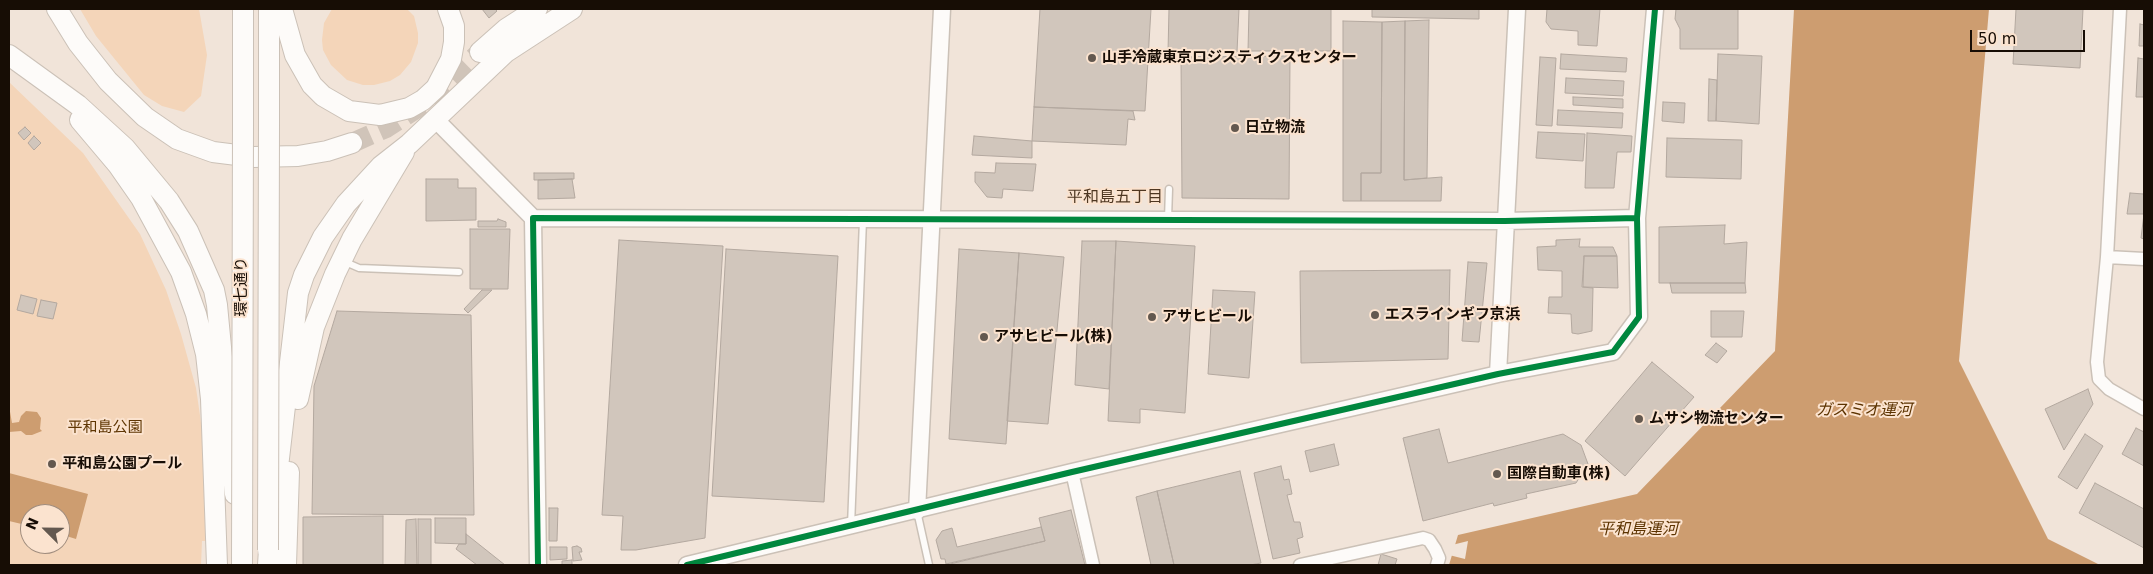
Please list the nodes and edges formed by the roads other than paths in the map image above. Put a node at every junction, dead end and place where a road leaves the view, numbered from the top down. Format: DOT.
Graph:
graph roads {
  1 [pos="57,9"];
  2 [pos="448,9"];
  3 [pos="537,9"];
  4 [pos="572,9"];
  5 [pos="942,9"];
  6 [pos="1517,9"];
  7 [pos="1655,9"];
  8 [pos="2120,9"];
  9 [pos="243,13"];
  10 [pos="276,13"];
  11 [pos="480,52"];
  12 [pos="9,55"];
  13 [pos="44,80"];
  14 [pos="435,119"];
  15 [pos="352,143"];
  16 [pos="409,144"];
  17 [pos="1169,189"];
  18 [pos="533,218"];
  19 [pos="1637,218"];
  20 [pos="864,220"];
  21 [pos="932,220"];
  22 [pos="1168,221"];
  23 [pos="1505,221"];
  24 [pos="2107,257"];
  25 [pos="2144,259"];
  26 [pos="342,260"];
  27 [pos="459,272"];
  28 [pos="1498,374"];
  29 [pos="2144,409"];
  30 [pos="1072,472"];
  31 [pos="917,511"];
  32 [pos="850,527"];
  33 [pos="242,557"];
  34 [pos="268,558"];
  35 [pos="217,565"];
  36 [pos="286,565"];
  37 [pos="538,565"];
  38 [pos="686,565"];
  39 [pos="929,565"];
  40 [pos="1093,565"];
  41 [pos="1300,565"];
  42 [pos="1438,565"];
  1 -- 15 [label="main road"];
  2 -- 10 [label="main road"];
  3 -- 11 [label="main road"];
  4 -- 14 [label="main road"];
  5 -- 21 [label="street"];
  6 -- 23 [label="street"];
  7 -- 19 [label="street"];
  8 -- 24 [label="street"];
  9 -- 33 [label="main road, 環七通り, bridge"];
  10 -- 34 [label="main road, 環七通り, bridge"];
  12 -- 13 [label="main road"];
  13 -- 33 [label="main road, bridge"];
  13 -- 35 [label="main road"];
  14 -- 16 [label="main road"];
  14 -- 18 [label="street"];
  16 -- 26 [label="main road"];
  16 -- 34 [label="main road, bridge"];
  17 -- 22 [label="lane"];
  18 -- 20 [label="street"];
  18 -- 37 [label="street"];
  19 -- 23 [label="street"];
  19 -- 28 [label="street"];
  20 -- 21 [label="street"];
  20 -- 32 [label="lane"];
  21 -- 22 [label="street"];
  21 -- 31 [label="street"];
  22 -- 23 [label="street"];
  23 -- 28 [label="street"];
  24 -- 25 [label="street"];
  24 -- 29 [label="street"];
  26 -- 27 [label="lane"];
  26 -- 36 [label="main road"];
  28 -- 30 [label="street"];
  30 -- 31 [label="street"];
  30 -- 40 [label="street"];
  31 -- 32 [label="street"];
  31 -- 39 [label="lane"];
  32 -- 38 [label="street"];
  41 -- 42 [label="street"];
}
